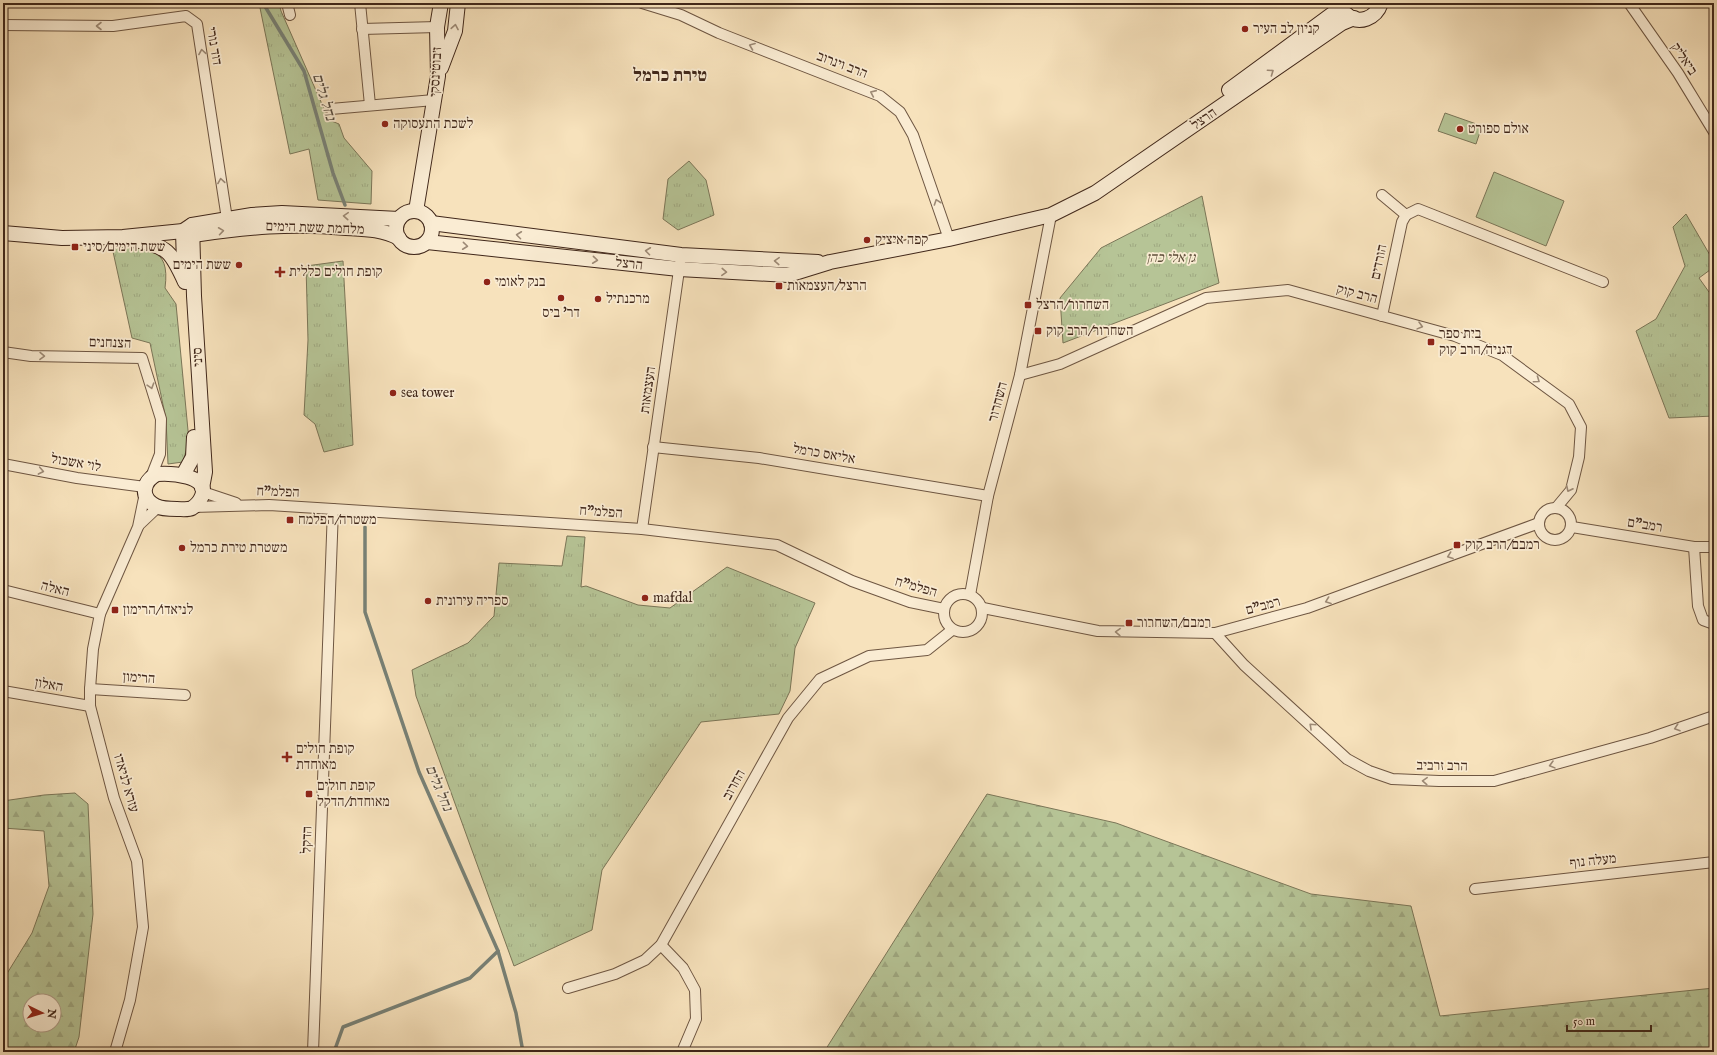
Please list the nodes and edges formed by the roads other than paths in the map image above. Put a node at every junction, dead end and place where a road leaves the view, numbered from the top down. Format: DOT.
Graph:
graph roads {
  1 [pos="287,3"];
  2 [pos="360,3"];
  3 [pos="441,3"];
  4 [pos="458,3"];
  5 [pos="642,3"];
  6 [pos="1381,3"];
  7 [pos="1629,3"];
  8 [pos="1341,5"];
  9 [pos="290,16"];
  10 [pos="1354,18"];
  11 [pos="3,25"];
  12 [pos="437,27"];
  13 [pos="362,29"];
  14 [pos="438,76"];
  15 [pos="434,100"];
  16 [pos="370,105"];
  17 [pos="331,109"];
  18 [pos="1714,132"];
  19 [pos="1382,196"];
  20 [pos="416,211"];
  21 [pos="1051,215"];
  22 [pos="1406,215"];
  23 [pos="227,219"];
  24 [pos="399,219"];
  25 [pos="431,223"];
  26 [pos="190,230"];
  27 [pos="3,233"];
  28 [pos="123,237"];
  29 [pos="399,238"];
  30 [pos="949,239"];
  31 [pos="426,242"];
  32 [pos="681,255"];
  33 [pos="830,262"];
  34 [pos="679,269"];
  35 [pos="184,282"];
  36 [pos="1603,282"];
  37 [pos="1382,316"];
  38 [pos="3,352"];
  39 [pos="1020,375"];
  40 [pos="653,447"];
  41 [pos="3,464"];
  42 [pos="183,475"];
  43 [pos="147,486"];
  44 [pos="203,490"];
  45 [pos="988,496"];
  46 [pos="244,505"];
  47 [pos="158,507"];
  48 [pos="193,507"];
  49 [pos="1556,508"];
  50 [pos="333,509"];
  51 [pos="1539,523"];
  52 [pos="138,527"];
  53 [pos="1572,527"];
  54 [pos="642,529"];
  55 [pos="1694,547"];
  56 [pos="1714,547"];
  57 [pos="3,590"];
  58 [pos="970,595"];
  59 [pos="983,608"];
  60 [pos="944,609"];
  61 [pos="100,614"];
  62 [pos="1714,624"];
  63 [pos="952,630"];
  64 [pos="1215,633"];
  65 [pos="90,688"];
  66 [pos="3,691"];
  67 [pos="185,695"];
  68 [pos="90,706"];
  69 [pos="1714,716"];
  70 [pos="1714,862"];
  71 [pos="1475,889"];
  72 [pos="661,945"];
  73 [pos="568,988"];
  74 [pos="116,1052"];
  75 [pos="313,1052"];
  76 [pos="682,1052"];
  1 -- 9 [label="street"];
  2 -- 13 [label="street"];
  3 -- 12 [label="street, ז׳בוטינסקי"];
  14 -- 4 [label="street, one-way"];
  30 -- 5 [label="street, הרב וינרוב, one-way"];
  6 -- 10 [label="street, הרצל"];
  7 -- 18 [label="street, ביאליק"];
  8 -- 10 [label="street"];
  8 -- 21 [label="street, הרצל"];
  21 -- 10 [label="street, הרצל, one-way"];
  23 -- 11 [label="street, דוד נורי, one-way"];
  12 -- 13 [label="street"];
  12 -- 14 [label="street, ז׳בוטינסקי"];
  13 -- 16 [label="street"];
  14 -- 15 [label="street, ז׳בוטינסקי"];
  15 -- 16 [label="street"];
  15 -- 20 [label="street, ז׳בוטינסקי"];
  16 -- 17 [label="street"];
  19 -- 22 [label="street"];
  20 -- 24 [label="street"];
  20 -- 25 [label="street"];
  21 -- 30 [label="street, הרצל"];
  21 -- 39 [label="street, השחרור"];
  22 -- 36 [label="street"];
  22 -- 37 [label="street, הורדים"];
  24 -- 23 [label="street, מלחמת ששת הימים, one-way"];
  23 -- 26 [label="street, מלחמת ששת הימים"];
  24 -- 29 [label="street"];
  25 -- 31 [label="street"];
  32 -- 25 [label="street, הרצל, one-way"];
  26 -- 28 [label="street, מלחמת ששת הימים"];
  26 -- 29 [label="street, מלחמת ששת הימים, one-way"];
  26 -- 35 [label="street, סיני"];
  26 -- 44 [label="street, סיני"];
  27 -- 28 [label="street, מלחמת ששת הימים"];
  28 -- 35 [label="street"];
  29 -- 31 [label="street"];
  30 -- 33 [label="street, הרצל"];
  31 -- 34 [label="street, הרצל, one-way"];
  33 -- 32 [label="street, הרצל, one-way"];
  32 -- 34 [label="street, העצמאות"];
  34 -- 33 [label="street, הרצל, one-way"];
  34 -- 40 [label="street, העצמאות"];
  35 -- 42 [label="street, סיני"];
  37 -- 39 [label="street, הרב קוק"];
  37 -- 49 [label="street, הרב קוק, one-way"];
  38 -- 43 [label="street, הצנחנים, one-way"];
  39 -- 45 [label="street, השחרור"];
  40 -- 45 [label="street, אליאס כרמל"];
  40 -- 54 [label="street, העצמאות"];
  41 -- 43 [label="street, לוי אשכול, one-way"];
  42 -- 43 [label="street"];
  42 -- 44 [label="street"];
  43 -- 47 [label="street"];
  43 -- 52 [label="street, עזרא לניאדו"];
  44 -- 46 [label="street, הפלמ\"ח"];
  44 -- 48 [label="street"];
  45 -- 58 [label="street, השחרור"];
  46 -- 48 [label="street, הפלמ\"ח"];
  46 -- 50 [label="street, הפלמ\"ח"];
  47 -- 48 [label="street"];
  47 -- 52 [label="street, עזרא לניאדו"];
  49 -- 51 [label="street, רמב\"ם"];
  49 -- 53 [label="street"];
  50 -- 54 [label="street, הפלמ\"ח"];
  50 -- 75 [label="street, הדקל"];
  51 -- 53 [label="street"];
  51 -- 64 [label="street, רמב\"ם, one-way"];
  52 -- 61 [label="street, עזרא לניאדו"];
  53 -- 55 [label="street, רמב\"ם"];
  54 -- 60 [label="street, הפלמ\"ח"];
  55 -- 56 [label="street, רמב\"ם"];
  55 -- 62 [label="street"];
  57 -- 61 [label="street, האלה"];
  58 -- 59 [label="street"];
  58 -- 60 [label="street"];
  59 -- 63 [label="street"];
  64 -- 59 [label="street, רמב\"ם, one-way"];
  60 -- 63 [label="street"];
  61 -- 65 [label="street, עזרא לניאדו"];
  63 -- 72 [label="street, החרוב"];
  69 -- 64 [label="street, הרב זרביב, one-way"];
  65 -- 67 [label="street, הרימון"];
  65 -- 68 [label="street, עזרא לניאדו"];
  66 -- 68 [label="street, האלון"];
  68 -- 74 [label="street, עזרא לניאדו"];
  70 -- 71 [label="street, מעלה נוף"];
  72 -- 73 [label="street, החרוב"];
  72 -- 76 [label="street"];
}
